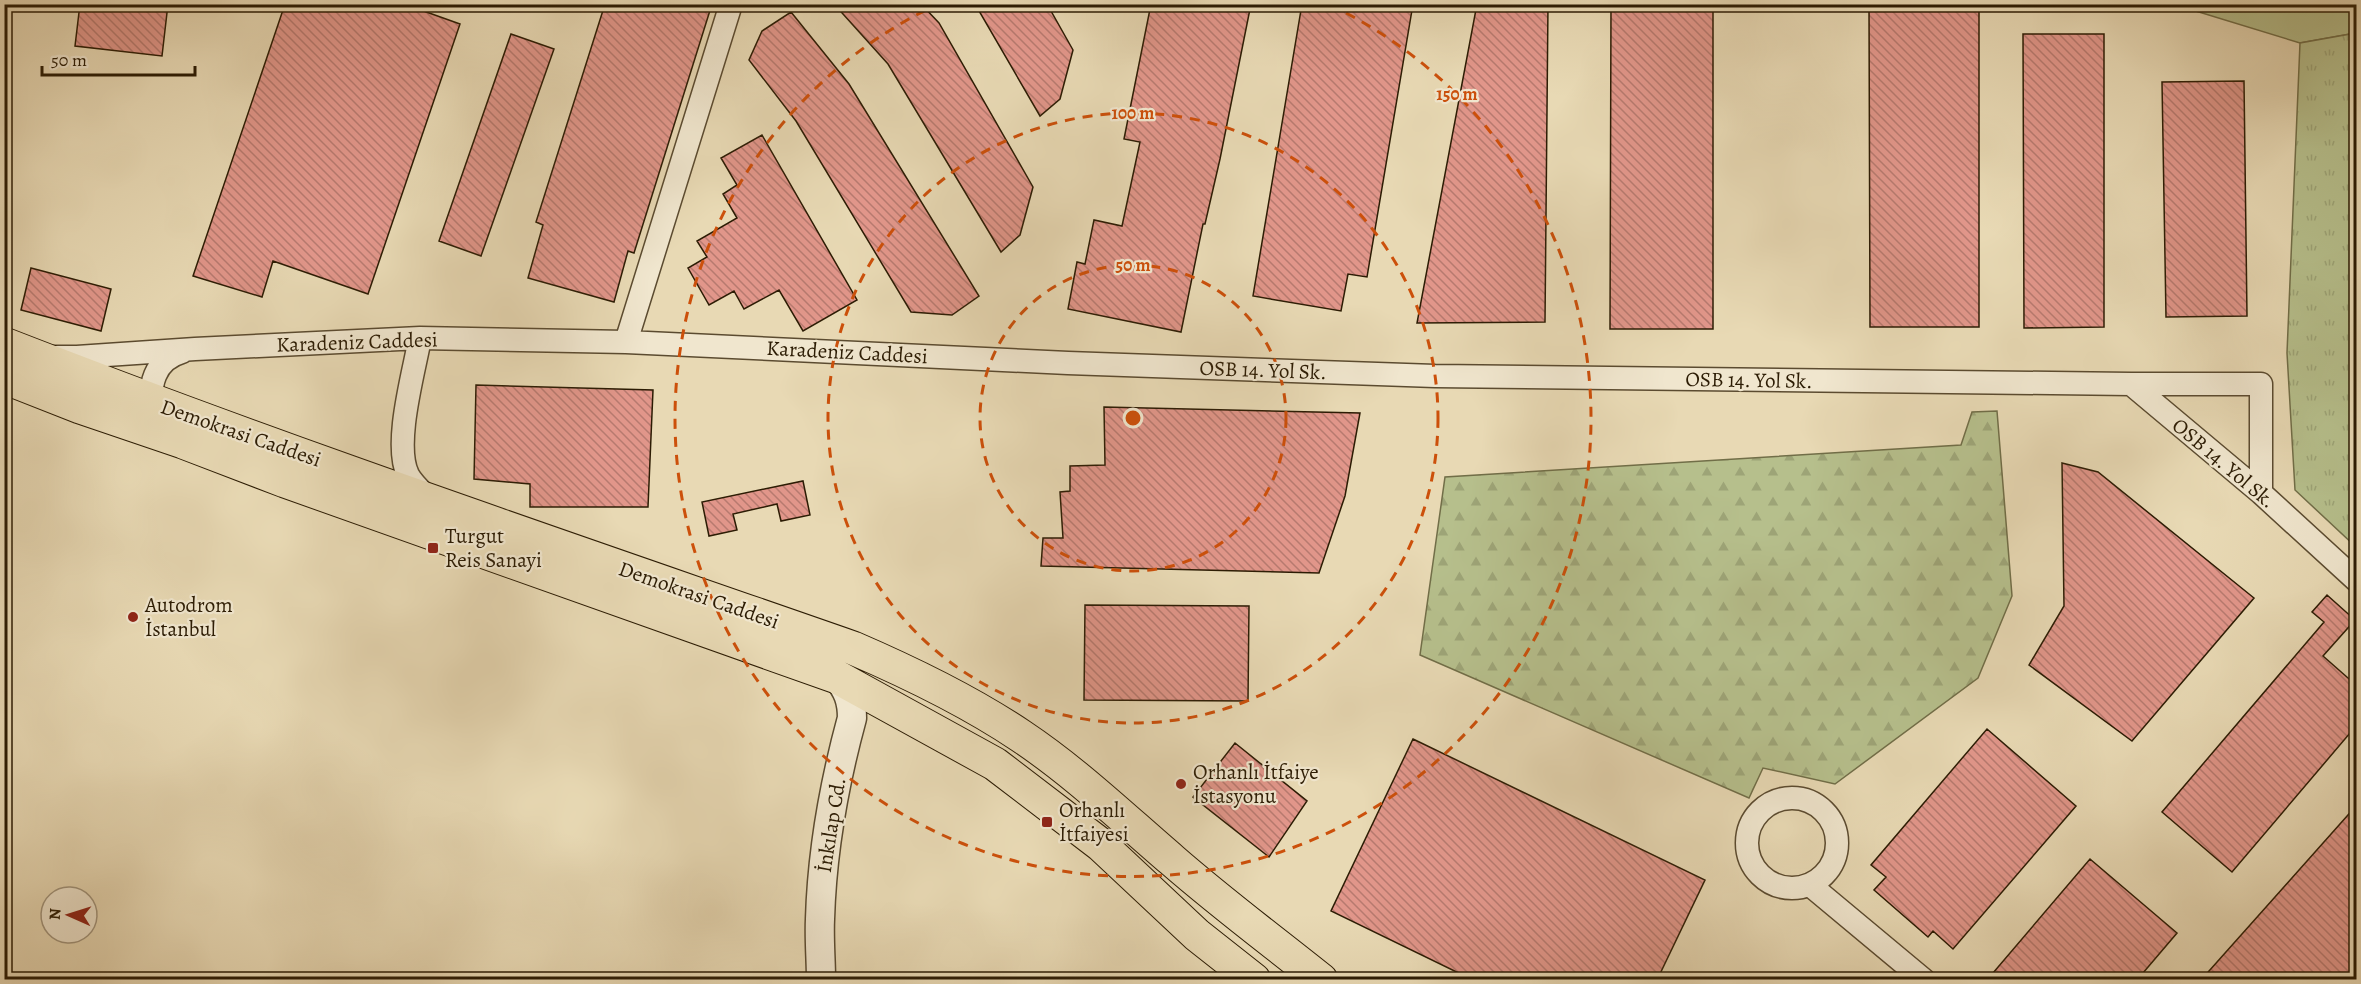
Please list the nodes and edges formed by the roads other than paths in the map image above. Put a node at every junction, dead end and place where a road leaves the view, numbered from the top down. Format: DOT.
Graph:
graph roads {
  1 [pos="731,4"];
  2 [pos="420,338"];
  3 [pos="626,342"];
  4 [pos="13,347"];
  5 [pos="195,349"];
  6 [pos="1068,363"];
  7 [pos="4,377"];
  8 [pos="2131,384"];
  9 [pos="151,401"];
  10 [pos="183,442"];
  11 [pos="2260,493"];
  12 [pos="433,502"];
  13 [pos="2356,579"];
  14 [pos="837,676"];
  15 [pos="928,683"];
  16 [pos="907,714"];
  17 [pos="846,743"];
  18 [pos="1172,860"];
  19 [pos="1810,885"];
  20 [pos="1174,914"];
  21 [pos="821,980"];
  22 [pos="1254,980"];
  23 [pos="1320,980"];
  24 [pos="1924,980"];
  1 -- 3 [label="street"];
  2 -- 3 [label="street, Karadeniz Caddesi"];
  2 -- 5 [label="street, Karadeniz Caddesi"];
  2 -- 12 [label="street"];
  3 -- 6 [label="street, Karadeniz Caddesi"];
  4 -- 5 [label="street, Karadeniz Caddesi"];
  4 -- 9 [label="main road, Demokrasi Caddesi"];
  5 -- 9 [label="street, Karadeniz Caddesi"];
  6 -- 8 [label="street, OSB 14. Yol Sk."];
  7 -- 10 [label="main road, Demokrasi Caddesi"];
  8 -- 11 [label="street, OSB 14. Yol Sk."];
  8 -- 11 [label="street"];
  9 -- 10 [label="street"];
  9 -- 12 [label="main road, Demokrasi Caddesi"];
  10 -- 14 [label="main road, Demokrasi Caddesi"];
  11 -- 13 [label="street, OSB 14. Yol Sk."];
  12 -- 15 [label="main road, Demokrasi Caddesi"];
  14 -- 15 [label="main road"];
  14 -- 16 [label="main road, Demokrasi Caddesi"];
  14 -- 17 [label="street, İnkılap Cd."];
  15 -- 18 [label="main road, Demokrasi Caddesi"];
  16 -- 17 [label="street"];
  16 -- 20 [label="main road, Demokrasi Caddesi"];
  17 -- 21 [label="street, İnkılap Cd."];
  18 -- 20 [label="main road"];
  18 -- 23 [label="main road, Demokrasi Caddesi"];
  19 -- 19 [label="street"];
  19 -- 24 [label="street"];
  20 -- 22 [label="main road, Demokrasi Caddesi"];
}
